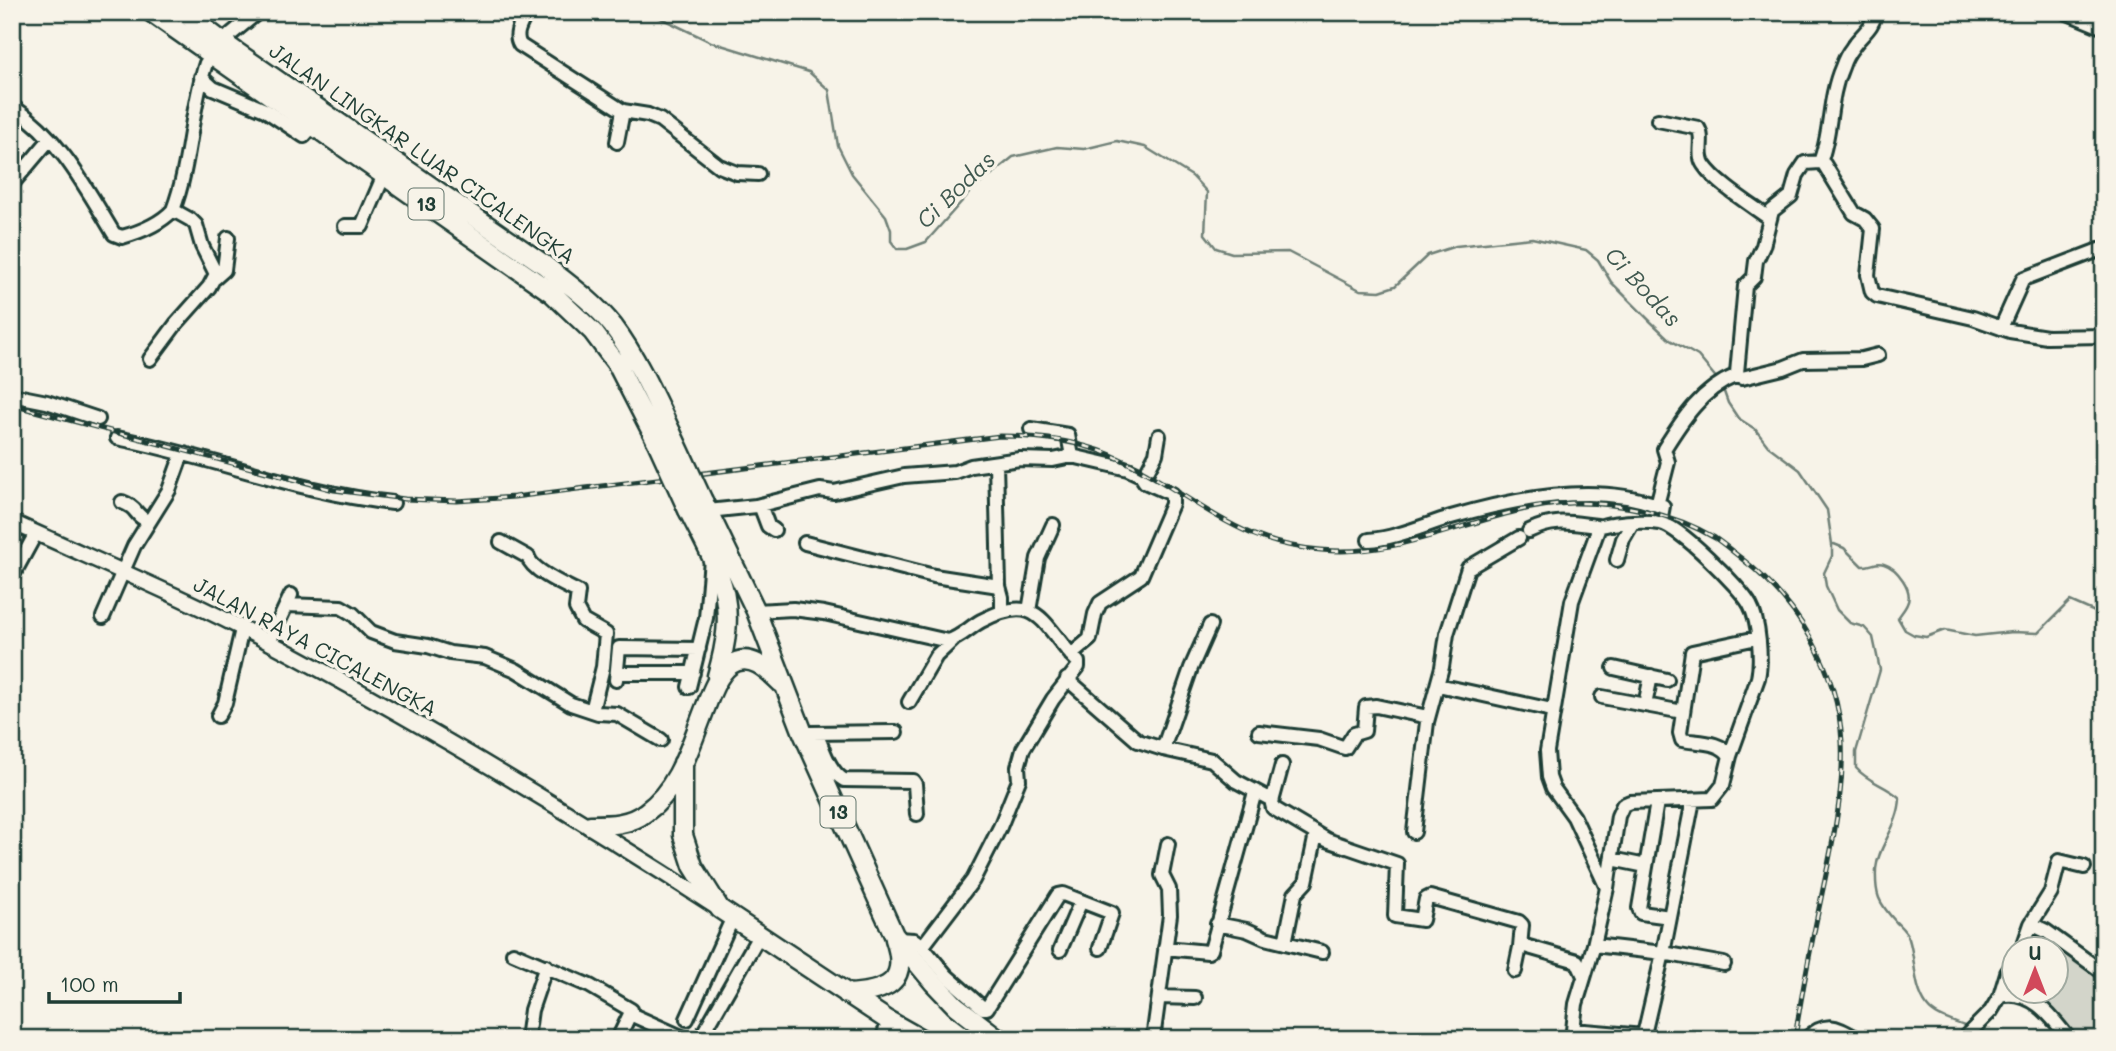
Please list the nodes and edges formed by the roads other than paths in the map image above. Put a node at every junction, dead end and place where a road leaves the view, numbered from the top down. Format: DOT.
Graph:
graph roads {
  1 [pos="151,12"];
  2 [pos="183,12"];
  3 [pos="258,12"];
  4 [pos="527,12"];
  5 [pos="1875,12"];
  6 [pos="2065,12"];
  7 [pos="2102,12"];
  8 [pos="242,17"];
  9 [pos="2103,28"];
  10 [pos="230,35"];
  11 [pos="206,63"];
  12 [pos="201,77"];
  13 [pos="12,106"];
  14 [pos="623,111"];
  15 [pos="1658,120"];
  16 [pos="313,126"];
  17 [pos="50,139"];
  18 [pos="617,142"];
  19 [pos="1820,162"];
  20 [pos="758,174"];
  21 [pos="384,176"];
  22 [pos="12,184"];
  23 [pos="173,210"];
  24 [pos="1769,218"];
  25 [pos="345,226"];
  26 [pos="228,238"];
  27 [pos="2104,248"];
  28 [pos="215,278"];
  29 [pos="2001,328"];
  30 [pos="2104,336"];
  31 [pos="1878,355"];
  32 [pos="150,359"];
  33 [pos="1726,381"];
  34 [pos="12,396"];
  35 [pos="98,419"];
  36 [pos="1031,429"];
  37 [pos="663,436"];
  38 [pos="1159,436"];
  39 [pos="117,438"];
  40 [pos="182,454"];
  41 [pos="1072,456"];
  42 [pos="996,463"];
  43 [pos="1143,476"];
  44 [pos="122,502"];
  45 [pos="393,503"];
  46 [pos="760,505"];
  47 [pos="1657,505"];
  48 [pos="700,507"];
  49 [pos="148,521"];
  50 [pos="12,522"];
  51 [pos="1633,522"];
  52 [pos="1660,522"];
  53 [pos="1053,525"];
  54 [pos="1599,527"];
  55 [pos="774,530"];
  56 [pos="36,533"];
  57 [pos="1369,540"];
  58 [pos="501,541"];
  59 [pos="805,543"];
  60 [pos="711,555"];
  61 [pos="1617,560"];
  62 [pos="122,572"];
  63 [pos="12,577"];
  64 [pos="999,586"];
  65 [pos="756,611"];
  66 [pos="1002,611"];
  67 [pos="1029,611"];
  68 [pos="103,617"];
  69 [pos="1210,625"];
  70 [pos="242,629"];
  71 [pos="1757,638"];
  72 [pos="953,640"];
  73 [pos="269,642"];
  74 [pos="699,649"];
  75 [pos="1071,655"];
  76 [pos="1614,668"];
  77 [pos="693,673"];
  78 [pos="1651,676"];
  79 [pos="1068,679"];
  80 [pos="1667,680"];
  81 [pos="1438,685"];
  82 [pos="714,686"];
  83 [pos="689,687"];
  84 [pos="786,688"];
  85 [pos="1602,697"];
  86 [pos="909,702"];
  87 [pos="1645,705"];
  88 [pos="1552,710"];
  89 [pos="592,711"];
  90 [pos="1683,712"];
  91 [pos="218,716"];
  92 [pos="1428,717"];
  93 [pos="895,732"];
  94 [pos="1259,732"];
  95 [pos="810,733"];
  96 [pos="660,740"];
  97 [pos="1163,749"];
  98 [pos="1730,756"];
  99 [pos="683,763"];
  100 [pos="1282,765"];
  101 [pos="1255,792"];
  102 [pos="1273,798"];
  103 [pos="1693,800"];
  104 [pos="1657,802"];
  105 [pos="917,814"];
  106 [pos="590,825"];
  107 [pos="1414,832"];
  108 [pos="1317,834"];
  109 [pos="1168,844"];
  110 [pos="1612,859"];
  111 [pos="1646,866"];
  112 [pos="2084,867"];
  113 [pos="1607,888"];
  114 [pos="1081,901"];
  115 [pos="726,913"];
  116 [pos="1671,917"];
  117 [pos="1217,924"];
  118 [pos="2031,924"];
  119 [pos="760,934"];
  120 [pos="2027,936"];
  121 [pos="896,937"];
  122 [pos="1285,943"];
  123 [pos="1594,945"];
  124 [pos="922,947"];
  125 [pos="1520,947"];
  126 [pos="1100,948"];
  127 [pos="1166,948"];
  128 [pos="1060,950"];
  129 [pos="1322,952"];
  130 [pos="513,953"];
  131 [pos="1662,953"];
  132 [pos="1724,964"];
  133 [pos="546,966"];
  134 [pos="1515,971"];
  135 [pos="2104,973"];
  136 [pos="1584,976"];
  137 [pos="847,994"];
  138 [pos="2000,996"];
  139 [pos="1159,997"];
  140 [pos="1195,998"];
  141 [pos="2038,1006"];
  142 [pos="630,1014"];
  143 [pos="687,1019"];
  144 [pos="890,1021"];
  145 [pos="1572,1034"];
  146 [pos="1850,1035"];
  147 [pos="1644,1037"];
  148 [pos="527,1039"];
  149 [pos="618,1039"];
  150 [pos="686,1039"];
  151 [pos="700,1039"];
  152 [pos="882,1039"];
  153 [pos="921,1039"];
  154 [pos="999,1039"];
  155 [pos="1153,1039"];
  156 [pos="1807,1039"];
  157 [pos="1963,1039"];
  158 [pos="2069,1039"];
  1 -- 16 [label="highway, JALAN LINGKAR LUAR CICALENGKA / 13"];
  2 -- 37 [label="highway, JALAN LINGKAR LUAR CICALENGKA / 13"];
  3 -- 8 [label="street"];
  4 -- 14 [label="street"];
  5 -- 19 [label="street"];
  6 -- 9 [label="street"];
  7 -- 9 [label="street"];
  8 -- 10 [label="street"];
  11 -- 12 [label="street"];
  12 -- 16 [label="street"];
  12 -- 23 [label="street"];
  13 -- 17 [label="street"];
  14 -- 18 [label="street"];
  14 -- 20 [label="street"];
  15 -- 24 [label="street"];
  16 -- 21 [label="highway, JALAN LINGKAR LUAR CICALENGKA / 13"];
  17 -- 22 [label="street"];
  17 -- 23 [label="street"];
  19 -- 24 [label="street"];
  19 -- 29 [label="street"];
  21 -- 25 [label="street"];
  21 -- 37 [label="highway, JALAN LINGKAR LUAR CICALENGKA / 13"];
  23 -- 28 [label="street"];
  24 -- 33 [label="street"];
  26 -- 28 [label="street"];
  27 -- 29 [label="street"];
  28 -- 32 [label="street"];
  29 -- 30 [label="street"];
  31 -- 33 [label="street"];
  33 -- 47 [label="street"];
  34 -- 35 [label="street"];
  36 -- 41 [label="street"];
  37 -- 48 [label="highway, JALAN LINGKAR LUAR CICALENGKA / 13, bridge"];
  38 -- 43 [label="street"];
  39 -- 40 [label="street"];
  40 -- 45 [label="street"];
  40 -- 49 [label="street"];
  41 -- 42 [label="street"];
  41 -- 43 [label="street"];
  42 -- 46 [label="street"];
  42 -- 64 [label="street"];
  43 -- 75 [label="street"];
  44 -- 49 [label="street"];
  46 -- 48 [label="street"];
  46 -- 55 [label="street"];
  47 -- 52 [label="street"];
  47 -- 57 [label="street"];
  48 -- 60 [label="highway, JALAN LINGKAR LUAR CICALENGKA / 13"];
  48 -- 65 [label="highway, JALAN LINGKAR LUAR CICALENGKA / 13"];
  49 -- 62 [label="street"];
  50 -- 56 [label="main road, JALAN RAYA CICALENGKA"];
  51 -- 52 [label="street"];
  51 -- 54 [label="street"];
  51 -- 61 [label="street"];
  52 -- 71 [label="street"];
  53 -- 67 [label="street"];
  54 -- 81 [label="street"];
  54 -- 88 [label="street"];
  56 -- 62 [label="main road, JALAN RAYA CICALENGKA"];
  56 -- 63 [label="street"];
  58 -- 89 [label="street"];
  59 -- 64 [label="street"];
  60 -- 74 [label="street"];
  60 -- 82 [label="highway, JALAN LINGKAR LUAR CICALENGKA / 13"];
  62 -- 68 [label="street"];
  62 -- 70 [label="main road, JALAN RAYA CICALENGKA"];
  64 -- 66 [label="street"];
  65 -- 72 [label="street"];
  65 -- 84 [label="highway, JALAN LINGKAR LUAR CICALENGKA / 13"];
  66 -- 67 [label="street"];
  66 -- 72 [label="street"];
  67 -- 75 [label="street"];
  69 -- 97 [label="street"];
  70 -- 73 [label="main road, JALAN RAYA CICALENGKA"];
  70 -- 91 [label="street"];
  71 -- 90 [label="street"];
  71 -- 98 [label="street"];
  72 -- 86 [label="street"];
  73 -- 89 [label="street"];
  73 -- 106 [label="main road, JALAN RAYA CICALENGKA"];
  74 -- 77 [label="street"];
  74 -- 77 [label="street"];
  75 -- 79 [label="street"];
  76 -- 78 [label="street"];
  77 -- 83 [label="street"];
  78 -- 80 [label="street"];
  78 -- 87 [label="street"];
  79 -- 97 [label="street"];
  79 -- 124 [label="street"];
  81 -- 88 [label="street"];
  81 -- 92 [label="street"];
  82 -- 84 [label="highway"];
  82 -- 99 [label="highway, 13"];
  84 -- 95 [label="highway, JALAN LINGKAR LUAR CICALENGKA / 13"];
  85 -- 87 [label="street"];
  87 -- 90 [label="street"];
  88 -- 113 [label="street"];
  89 -- 96 [label="street"];
  90 -- 98 [label="street"];
  92 -- 94 [label="street"];
  92 -- 107 [label="street"];
  93 -- 95 [label="street"];
  95 -- 105 [label="street"];
  95 -- 121 [label="highway, JALAN LINGKAR LUAR CICALENGKA / 13"];
  97 -- 101 [label="street"];
  98 -- 103 [label="street"];
  99 -- 106 [label="highway"];
  99 -- 115 [label="highway, 13"];
  100 -- 102 [label="street"];
  101 -- 102 [label="street"];
  101 -- 117 [label="street"];
  102 -- 108 [label="street"];
  103 -- 104 [label="street"];
  103 -- 116 [label="street"];
  104 -- 110 [label="street"];
  104 -- 111 [label="street"];
  106 -- 115 [label="main road, JALAN RAYA CICALENGKA"];
  108 -- 122 [label="street"];
  108 -- 125 [label="street"];
  109 -- 127 [label="street"];
  110 -- 111 [label="street"];
  110 -- 113 [label="street"];
  111 -- 116 [label="street"];
  112 -- 118 [label="street"];
  113 -- 123 [label="street"];
  114 -- 124 [label="street"];
  114 -- 126 [label="street"];
  114 -- 128 [label="street"];
  115 -- 119 [label="highway, 13"];
  115 -- 143 [label="street"];
  116 -- 131 [label="street"];
  117 -- 122 [label="street"];
  117 -- 127 [label="street"];
  118 -- 120 [label="street"];
  118 -- 135 [label="street"];
  119 -- 137 [label="highway, 13"];
  119 -- 151 [label="street"];
  121 -- 124 [label="street"];
  121 -- 137 [label="highway"];
  121 -- 154 [label="highway, JALAN LINGKAR LUAR CICALENGKA / 13"];
  122 -- 129 [label="street"];
  123 -- 131 [label="street"];
  123 -- 136 [label="street"];
  125 -- 134 [label="street"];
  125 -- 136 [label="street"];
  127 -- 139 [label="street"];
  130 -- 133 [label="street"];
  131 -- 132 [label="street"];
  131 -- 147 [label="street"];
  133 -- 142 [label="street"];
  133 -- 148 [label="street"];
  136 -- 145 [label="street"];
  137 -- 144 [label="highway, 13"];
  138 -- 157 [label="street"];
  139 -- 140 [label="street"];
  139 -- 155 [label="street"];
  141 -- 158 [label="street"];
  142 -- 149 [label="street"];
  142 -- 150 [label="street"];
  144 -- 152 [label="street"];
  144 -- 153 [label="highway, 13"];
  145 -- 147 [label="street"];
  146 -- 156 [label="street"];
}
